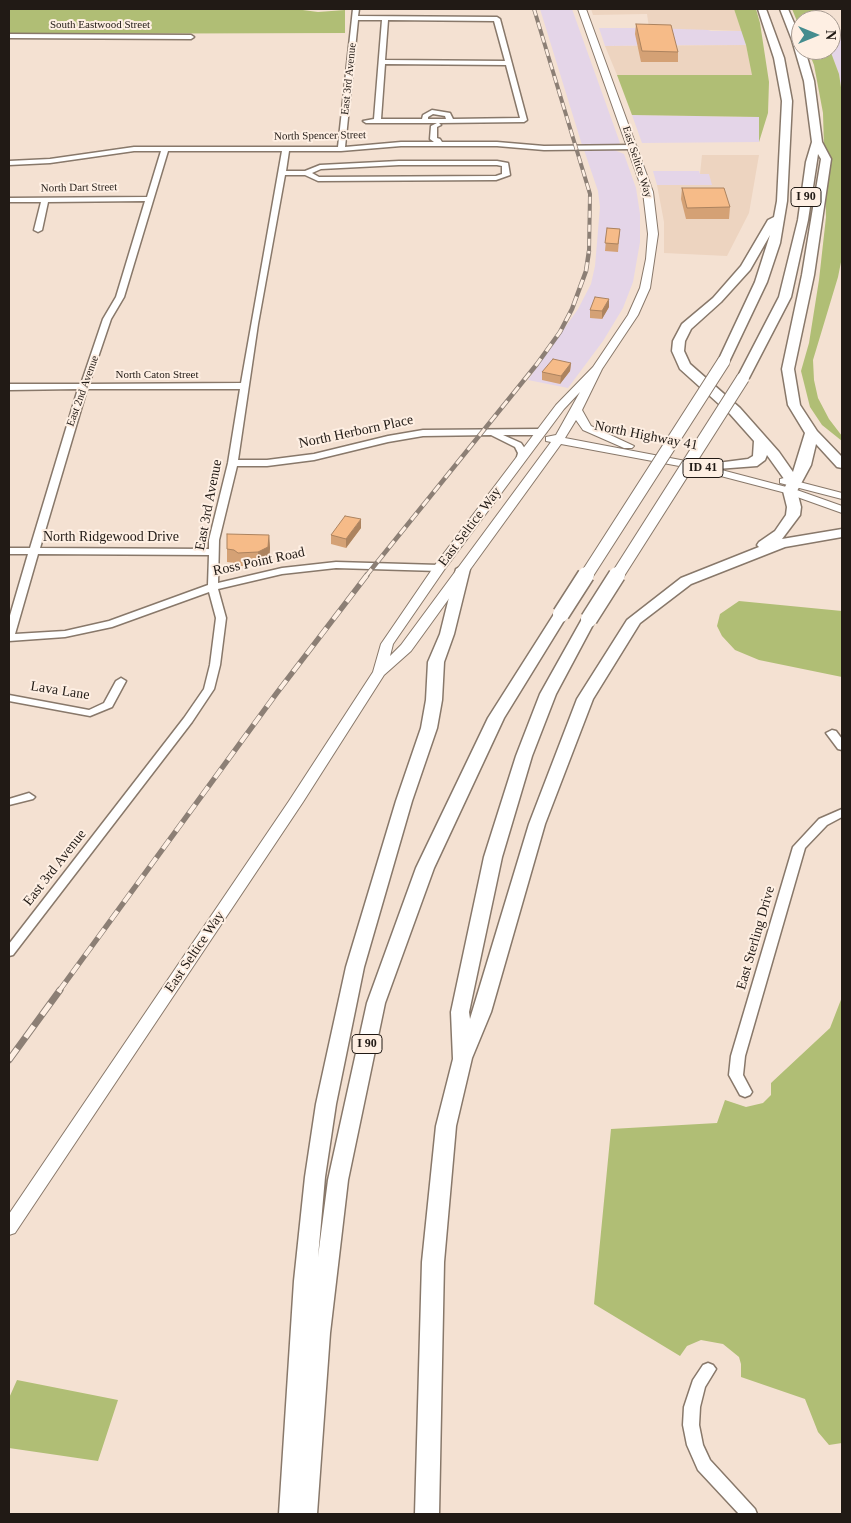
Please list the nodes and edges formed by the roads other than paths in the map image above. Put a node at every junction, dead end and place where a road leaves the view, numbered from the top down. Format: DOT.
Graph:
graph roads {
  1 [pos="356,9"];
  2 [pos="582,9"];
  3 [pos="762,9"];
  4 [pos="784,9"];
  5 [pos="355,18"];
  6 [pos="385,18"];
  7 [pos="9,36"];
  8 [pos="191,37"];
  9 [pos="382,62"];
  10 [pos="508,63"];
  11 [pos="366,121"];
  12 [pos="377,121"];
  13 [pos="425,121"];
  14 [pos="450,121"];
  15 [pos="438,123"];
  16 [pos="438,142"];
  17 [pos="817,142"];
  18 [pos="480,144"];
  19 [pos="633,147"];
  20 [pos="165,149"];
  21 [pos="286,149"];
  22 [pos="341,149"];
  23 [pos="9,163"];
  24 [pos="481,163"];
  25 [pos="282,173"];
  26 [pos="306,173"];
  27 [pos="150,199"];
  28 [pos="9,200"];
  29 [pos="45,200"];
  30 [pos="782,202"];
  31 [pos="38,230"];
  32 [pos="724,360"];
  33 [pos="597,369"];
  34 [pos="84,386"];
  35 [pos="245,386"];
  36 [pos="9,387"];
  37 [pos="577,410"];
  38 [pos="486,432"];
  39 [pos="812,433"];
  40 [pos="539,434"];
  41 [pos="559,438"];
  42 [pos="761,440"];
  43 [pos="628,446"];
  44 [pos="592,448"];
  45 [pos="522,457"];
  46 [pos="543,460"];
  47 [pos="233,463"];
  48 [pos="842,464"];
  49 [pos="722,466"];
  50 [pos="502,484"];
  51 [pos="792,487"];
  52 [pos="842,496"];
  53 [pos="842,510"];
  54 [pos="842,533"];
  55 [pos="9,551"];
  56 [pos="34,551"];
  57 [pos="213,552"];
  58 [pos="748,557"];
  59 [pos="440,568"];
  60 [pos="463,568"];
  61 [pos="213,587"];
  62 [pos="9,637"];
  63 [pos="379,673"];
  64 [pos="121,681"];
  65 [pos="9,698"];
  66 [pos="832,733"];
  67 [pos="842,747"];
  68 [pos="29,797"];
  69 [pos="9,802"];
  70 [pos="842,813"];
  71 [pos="9,952"];
  72 [pos="463,1059"];
  73 [pos="745,1092"];
  74 [pos="9,1228"];
  75 [pos="708,1369"];
  76 [pos="291,1514"];
  77 [pos="305,1514"];
  78 [pos="427,1514"];
  79 [pos="748,1514"];
  1 -- 5 [label="street, East 3rd Avenue"];
  2 -- 19 [label="main road, East Seltice Way"];
  3 -- 30 [label="highway, I 90"];
  4 -- 17 [label="highway, I 90"];
  5 -- 6 [label="street"];
  5 -- 22 [label="street, East 3rd Avenue"];
  6 -- 9 [label="street"];
  6 -- 10 [label="street"];
  7 -- 8 [label="street, South Eastwood Street"];
  9 -- 10 [label="street"];
  9 -- 12 [label="street"];
  10 -- 14 [label="street"];
  11 -- 12 [label="street"];
  12 -- 13 [label="street"];
  13 -- 14 [label="street"];
  13 -- 15 [label="street"];
  14 -- 15 [label="street"];
  15 -- 16 [label="street"];
  16 -- 18 [label="street, North Spencer Street"];
  16 -- 22 [label="street, North Spencer Street"];
  17 -- 39 [label="highway"];
  17 -- 72 [label="highway, I 90, bridge"];
  18 -- 19 [label="street, North Spencer Street"];
  18 -- 24 [label="street"];
  19 -- 33 [label="main road, East Seltice Way"];
  20 -- 21 [label="street, North Spencer Street"];
  20 -- 23 [label="street, North Spencer Street"];
  20 -- 27 [label="street, East 2nd Avenue"];
  21 -- 22 [label="street, North Spencer Street"];
  21 -- 25 [label="street, East 3rd Avenue"];
  24 -- 26 [label="street"];
  24 -- 26 [label="street"];
  25 -- 26 [label="street"];
  25 -- 35 [label="street, East 3rd Avenue"];
  27 -- 29 [label="street, North Dart Street"];
  27 -- 34 [label="street, East 2nd Avenue"];
  28 -- 29 [label="street, North Dart Street"];
  29 -- 31 [label="street"];
  30 -- 32 [label="highway, I 90"];
  30 -- 42 [label="highway"];
  32 -- 77 [label="highway, I 90, bridge"];
  33 -- 37 [label="main road, East Seltice Way"];
  33 -- 40 [label="main road, East Seltice Way"];
  34 -- 35 [label="street, North Caton Street"];
  34 -- 36 [label="street, North Caton Street"];
  34 -- 56 [label="street, East 2nd Avenue"];
  35 -- 47 [label="street, East 3rd Avenue"];
  37 -- 41 [label="main road, East Seltice Way"];
  37 -- 43 [label="main road"];
  38 -- 40 [label="street, North Herborn Place"];
  38 -- 45 [label="street"];
  38 -- 47 [label="street, North Herborn Place"];
  39 -- 48 [label="highway"];
  39 -- 51 [label="highway"];
  40 -- 41 [label="main road, North Herborn Place"];
  40 -- 45 [label="main road, East Seltice Way"];
  41 -- 43 [label="main road, North Highway 41 / ID 41"];
  41 -- 44 [label="main road, North Highway 41 / ID 41"];
  41 -- 46 [label="main road, East Seltice Way"];
  42 -- 49 [label="highway"];
  42 -- 51 [label="highway"];
  43 -- 49 [label="main road, North Highway 41 / ID 41"];
  44 -- 46 [label="main road"];
  44 -- 51 [label="main road, North Highway 41 / ID 41"];
  45 -- 50 [label="main road, East Seltice Way"];
  46 -- 60 [label="main road, East Seltice Way"];
  47 -- 57 [label="street, East 3rd Avenue"];
  49 -- 51 [label="main road, North Highway 41 / ID 41"];
  50 -- 59 [label="main road, East Seltice Way"];
  50 -- 60 [label="main road"];
  51 -- 52 [label="main road, North Highway 41 / ID 41"];
  51 -- 53 [label="main road, North Highway 41 / ID 41"];
  51 -- 58 [label="highway"];
  54 -- 58 [label="highway"];
  55 -- 56 [label="street, North Ridgewood Drive"];
  56 -- 57 [label="street, North Ridgewood Drive"];
  56 -- 62 [label="street, East 2nd Avenue"];
  57 -- 61 [label="street, East 3rd Avenue"];
  58 -- 72 [label="highway"];
  59 -- 60 [label="main road, Ross Point Road"];
  59 -- 61 [label="street, Ross Point Road"];
  59 -- 63 [label="main road, East Seltice Way"];
  60 -- 63 [label="main road, East Seltice Way"];
  60 -- 76 [label="highway"];
  61 -- 62 [label="street, Ross Point Road"];
  61 -- 71 [label="street, East 3rd Avenue"];
  63 -- 74 [label="main road, East Seltice Way"];
  64 -- 65 [label="street, Lava Lane"];
  66 -- 67 [label="street"];
  68 -- 69 [label="street"];
  70 -- 73 [label="street, East Sterling Drive"];
  72 -- 78 [label="highway, I 90"];
  75 -- 79 [label="street"];
}
